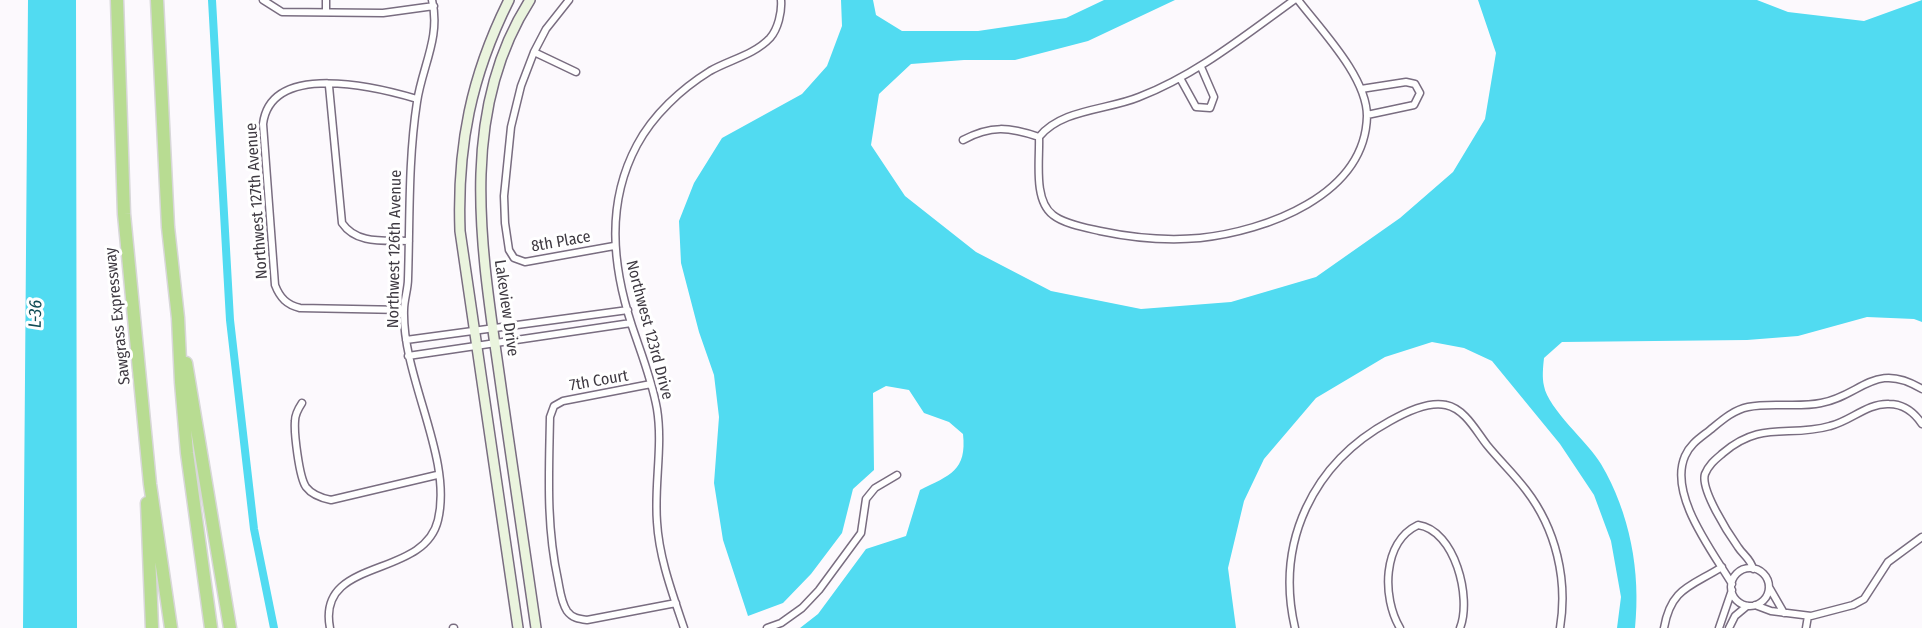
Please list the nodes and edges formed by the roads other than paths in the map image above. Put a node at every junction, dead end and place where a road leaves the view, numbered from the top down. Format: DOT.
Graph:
graph roads {
  1 [pos="117,0"];
  2 [pos="158,0"];
  3 [pos="326,0"];
  4 [pos="509,0"];
  5 [pos="518,0"];
  6 [pos="569,0"];
  7 [pos="781,0"];
  8 [pos="1296,0"];
  9 [pos="265,2"];
  10 [pos="433,3"];
  11 [pos="528,3"];
  12 [pos="326,12"];
  13 [pos="534,52"];
  14 [pos="1201,67"];
  15 [pos="576,72"];
  16 [pos="1180,78"];
  17 [pos="329,86"];
  18 [pos="1361,89"];
  19 [pos="417,99"];
  20 [pos="1367,115"];
  21 [pos="1039,137"];
  22 [pos="963,140"];
  23 [pos="409,241"];
  24 [pos="614,246"];
  25 [pos="404,310"];
  26 [pos="628,310"];
  27 [pos="178,318"];
  28 [pos="631,323"];
  29 [pos="493,328"];
  30 [pos="474,330"];
  31 [pos="406,340"];
  32 [pos="495,344"];
  33 [pos="477,346"];
  34 [pos="408,356"];
  35 [pos="651,384"];
  36 [pos="1922,389"];
  37 [pos="302,403"];
  38 [pos="1922,424"];
  39 [pos="437,475"];
  40 [pos="897,476"];
  41 [pos="150,484"];
  42 [pos="1922,537"];
  43 [pos="1746,556"];
  44 [pos="1723,569"];
  45 [pos="1754,569"];
  46 [pos="1745,570"];
  47 [pos="1738,573"];
  48 [pos="529,576"];
  49 [pos="510,578"];
  50 [pos="1769,586"];
  51 [pos="1732,587"];
  52 [pos="676,603"];
  53 [pos="1751,606"];
  54 [pos="1784,613"];
  55 [pos="1808,616"];
  56 [pos="152,628"];
  57 [pos="171,628"];
  58 [pos="210,628"];
  59 [pos="230,628"];
  60 [pos="330,628"];
  61 [pos="518,628"];
  62 [pos="536,628"];
  63 [pos="684,628"];
  64 [pos="767,628"];
  65 [pos="1295,628"];
  66 [pos="1400,628"];
  67 [pos="1460,628"];
  68 [pos="1560,628"];
  69 [pos="1664,628"];
  70 [pos="1719,628"];
  71 [pos="1729,628"];
  72 [pos="1806,628"];
  1 -- 41 [label="highway, Sawgrass Expressway"];
  2 -- 27 [label="highway"];
  3 -- 12 [label="street"];
  4 -- 30 [label="street, Lakeview Drive"];
  5 -- 11 [label="street"];
  6 -- 13 [label="street"];
  7 -- 24 [label="street, Northwest 123rd Drive"];
  8 -- 14 [label="street"];
  8 -- 18 [label="street"];
  9 -- 12 [label="street"];
  10 -- 12 [label="street"];
  10 -- 19 [label="street, Northwest 126th Avenue"];
  11 -- 29 [label="street, Lakeview Drive"];
  13 -- 15 [label="street"];
  13 -- 24 [label="street, 8th Place"];
  14 -- 16 [label="street"];
  14 -- 16 [label="street"];
  16 -- 21 [label="street"];
  17 -- 19 [label="street"];
  17 -- 23 [label="street"];
  17 -- 25 [label="street, Northwest 127th Avenue"];
  18 -- 20 [label="street"];
  18 -- 20 [label="street"];
  19 -- 23 [label="street, Northwest 126th Avenue"];
  20 -- 21 [label="street"];
  21 -- 22 [label="street"];
  23 -- 25 [label="street, Northwest 126th Avenue"];
  24 -- 26 [label="street, Northwest 123rd Drive"];
  25 -- 31 [label="street, Northwest 126th Avenue"];
  26 -- 28 [label="street, Northwest 123rd Drive"];
  26 -- 29 [label="street"];
  27 -- 58 [label="highway"];
  27 -- 59 [label="highway"];
  28 -- 32 [label="street"];
  28 -- 35 [label="street, Northwest 123rd Drive"];
  29 -- 30 [label="street"];
  29 -- 32 [label="street, Lakeview Drive"];
  30 -- 31 [label="street"];
  30 -- 33 [label="street, Lakeview Drive"];
  31 -- 34 [label="street, Northwest 126th Avenue"];
  32 -- 33 [label="street"];
  32 -- 48 [label="street, Lakeview Drive"];
  33 -- 34 [label="street"];
  33 -- 49 [label="street, Lakeview Drive"];
  34 -- 39 [label="street, Northwest 126th Avenue"];
  35 -- 52 [label="street, Northwest 123rd Drive"];
  35 -- 52 [label="street, 7th Court"];
  36 -- 44 [label="street"];
  37 -- 39 [label="street"];
  38 -- 43 [label="street"];
  39 -- 60 [label="street, Northwest 126th Avenue"];
  40 -- 64 [label="street"];
  41 -- 56 [label="highway"];
  41 -- 57 [label="highway, Sawgrass Expressway"];
  42 -- 55 [label="street"];
  43 -- 45 [label="street"];
  43 -- 46 [label="street"];
  44 -- 47 [label="street"];
  44 -- 51 [label="street"];
  44 -- 69 [label="street"];
  45 -- 46 [label="street"];
  45 -- 50 [label="street"];
  46 -- 47 [label="street"];
  47 -- 51 [label="street"];
  48 -- 49 [label="street"];
  48 -- 62 [label="street, Lakeview Drive"];
  49 -- 61 [label="street, Lakeview Drive"];
  50 -- 53 [label="street"];
  50 -- 54 [label="street"];
  51 -- 53 [label="street"];
  51 -- 70 [label="street"];
  52 -- 63 [label="street, Northwest 123rd Drive"];
  53 -- 54 [label="street"];
  53 -- 71 [label="street"];
  54 -- 55 [label="street"];
  55 -- 72 [label="street"];
  65 -- 68 [label="street"];
  66 -- 67 [label="street"];
}
